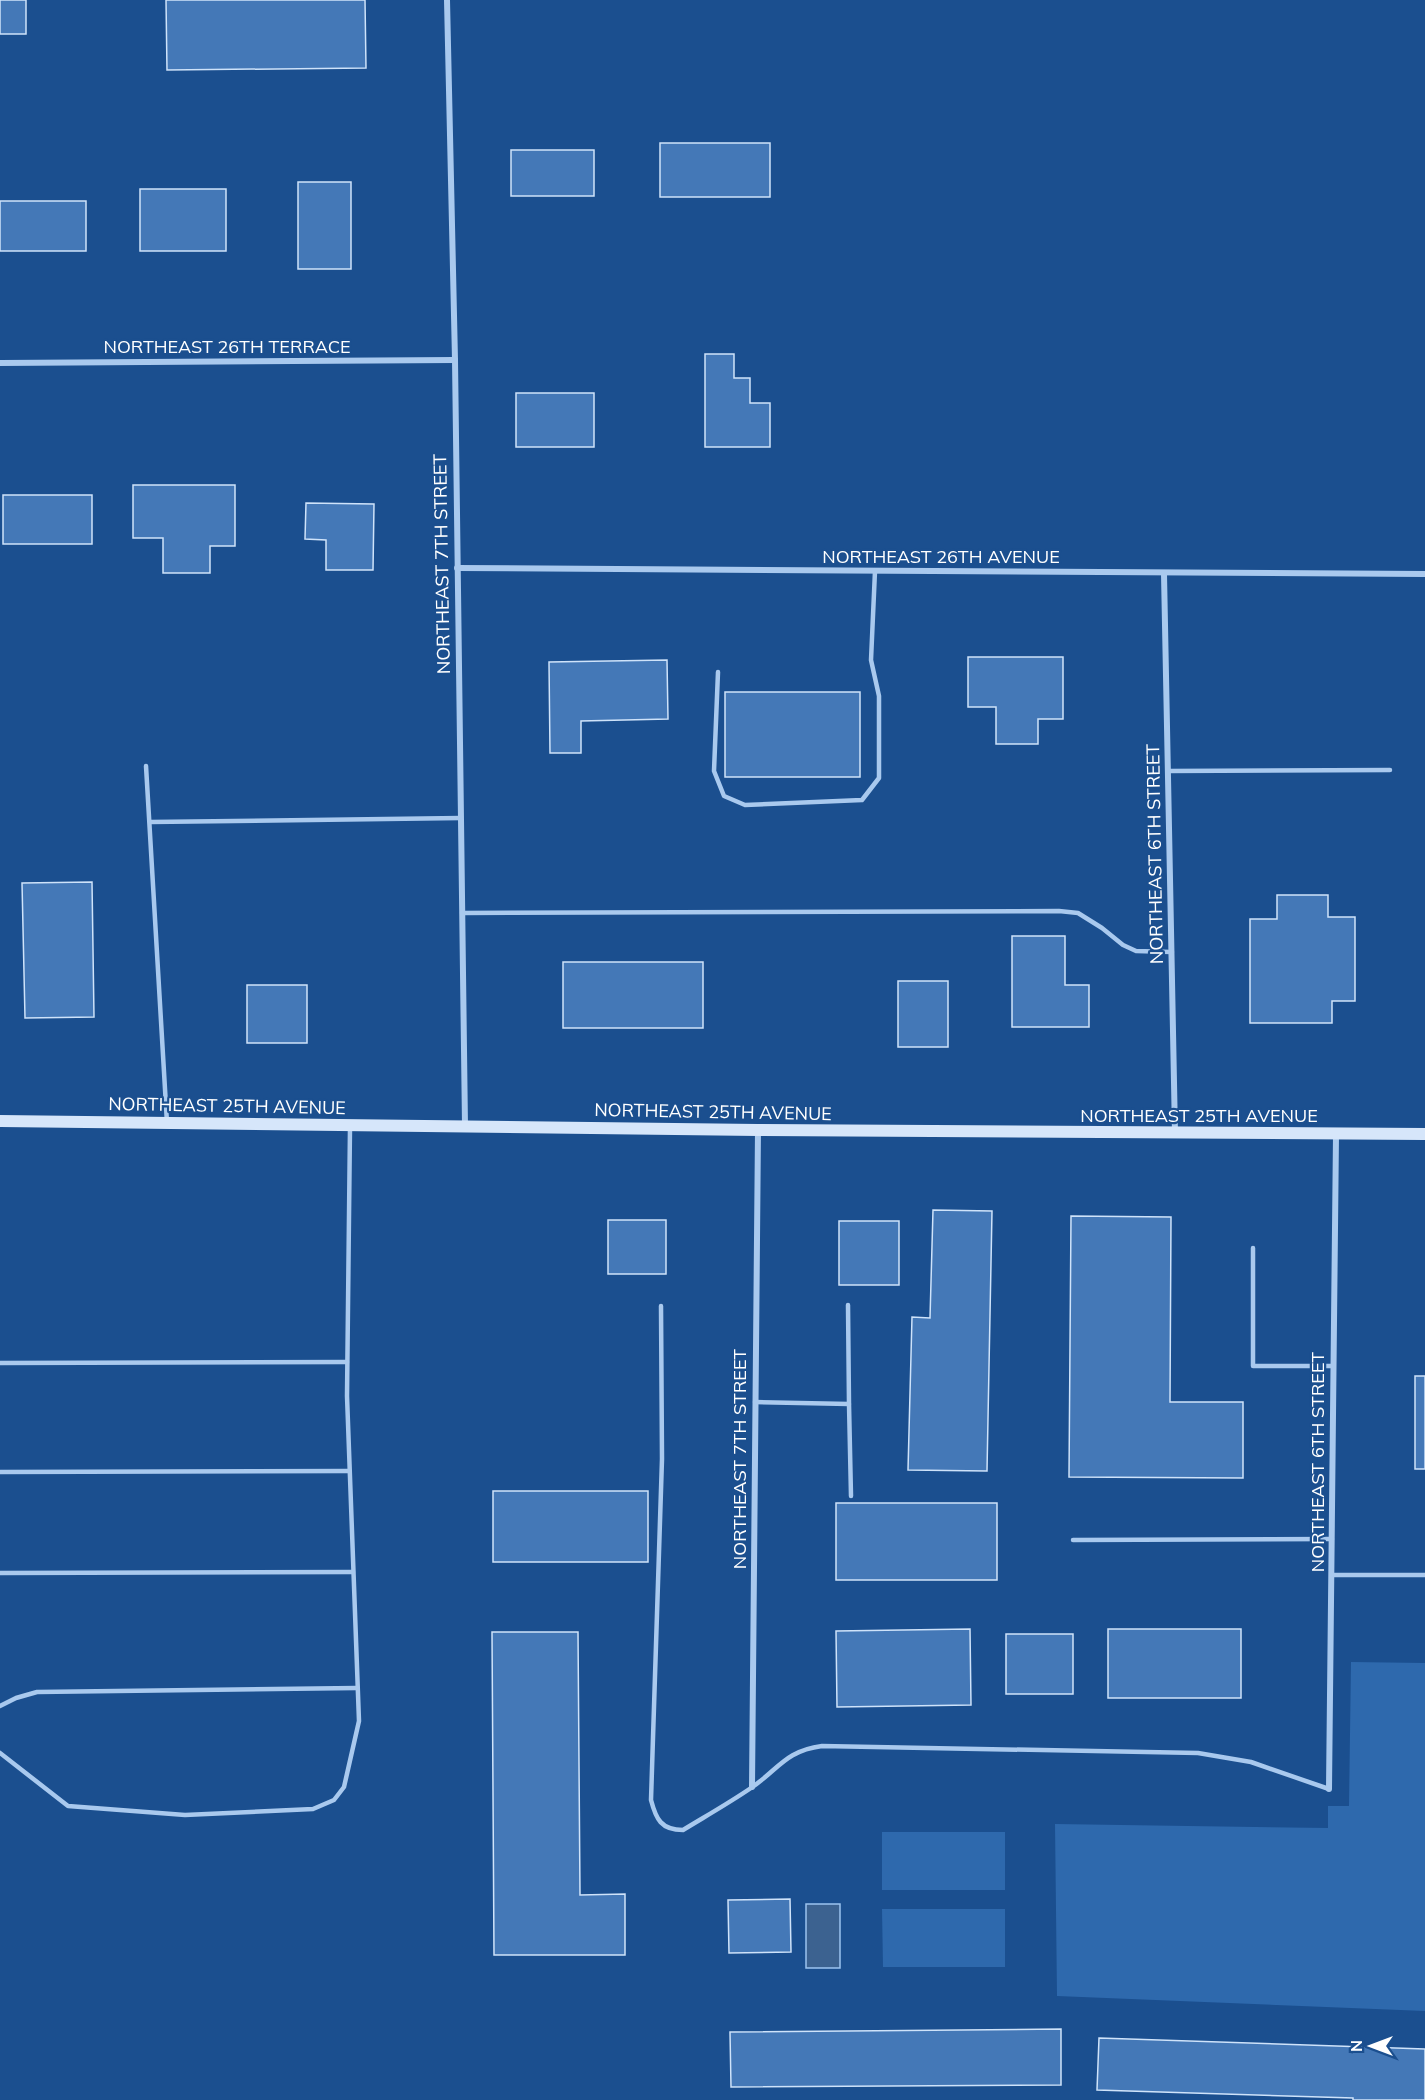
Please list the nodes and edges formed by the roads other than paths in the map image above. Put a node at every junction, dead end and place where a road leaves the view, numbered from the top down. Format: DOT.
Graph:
graph roads {
  1 [pos="447,0"];
  2 [pos="455,360"];
  3 [pos="0,363"];
  4 [pos="457,568"];
  5 [pos="875,571"];
  6 [pos="1164,574"];
  7 [pos="1425,574"];
  8 [pos="718,672"];
  9 [pos="146,766"];
  10 [pos="1390,770"];
  11 [pos="1168,771"];
  12 [pos="461,819"];
  13 [pos="150,822"];
  14 [pos="462,913"];
  15 [pos="1172,952"];
  16 [pos="0,1121"];
  17 [pos="167,1123"];
  18 [pos="350,1125"];
  19 [pos="465,1127"];
  20 [pos="758,1130"];
  21 [pos="1175,1134"];
  22 [pos="1425,1134"];
  23 [pos="1336,1135"];
  24 [pos="1253,1248"];
  25 [pos="848,1305"];
  26 [pos="661,1306"];
  27 [pos="347,1362"];
  28 [pos="0,1363"];
  29 [pos="1333,1365"];
  30 [pos="755,1402"];
  31 [pos="849,1404"];
  32 [pos="349,1471"];
  33 [pos="0,1472"];
  34 [pos="850,1496"];
  35 [pos="1332,1539"];
  36 [pos="1073,1540"];
  37 [pos="353,1572"];
  38 [pos="0,1573"];
  39 [pos="1332,1575"];
  40 [pos="1425,1575"];
  41 [pos="357,1688"];
  42 [pos="0,1706"];
  43 [pos="0,1753"];
  44 [pos="752,1787"];
  45 [pos="1329,1789"];
  1 -- 2 [label="street, NORTHEAST 7TH STREET"];
  2 -- 3 [label="street, NORTHEAST 26TH TERRACE"];
  2 -- 4 [label="street, NORTHEAST 7TH STREET"];
  4 -- 5 [label="street, NORTHEAST 26TH AVENUE"];
  4 -- 12 [label="street, NORTHEAST 7TH STREET"];
  5 -- 6 [label="street, NORTHEAST 26TH AVENUE"];
  5 -- 8 [label="lane"];
  6 -- 7 [label="street, NORTHEAST 26TH AVENUE"];
  6 -- 11 [label="street, NORTHEAST 6TH STREET"];
  9 -- 13 [label="lane"];
  10 -- 11 [label="lane"];
  11 -- 15 [label="street, NORTHEAST 6TH STREET"];
  12 -- 13 [label="lane"];
  12 -- 14 [label="street, NORTHEAST 7TH STREET"];
  13 -- 17 [label="lane"];
  14 -- 15 [label="lane"];
  14 -- 19 [label="street, NORTHEAST 7TH STREET"];
  15 -- 21 [label="street, NORTHEAST 6TH STREET"];
  16 -- 17 [label="main road, NORTHEAST 25TH AVENUE"];
  17 -- 18 [label="main road, NORTHEAST 25TH AVENUE"];
  18 -- 19 [label="main road, NORTHEAST 25TH AVENUE"];
  18 -- 27 [label="lane"];
  19 -- 20 [label="main road, NORTHEAST 25TH AVENUE"];
  20 -- 21 [label="main road, NORTHEAST 25TH AVENUE"];
  20 -- 30 [label="street, NORTHEAST 7TH STREET"];
  21 -- 23 [label="main road, NORTHEAST 25TH AVENUE"];
  22 -- 23 [label="main road, NORTHEAST 25TH AVENUE"];
  23 -- 29 [label="street, NORTHEAST 6TH STREET"];
  24 -- 29 [label="lane"];
  25 -- 31 [label="lane"];
  26 -- 44 [label="lane"];
  27 -- 28 [label="lane"];
  27 -- 32 [label="lane"];
  29 -- 35 [label="street, NORTHEAST 6TH STREET"];
  30 -- 31 [label="lane"];
  30 -- 44 [label="street, NORTHEAST 7TH STREET"];
  31 -- 34 [label="lane"];
  32 -- 33 [label="lane"];
  32 -- 37 [label="lane"];
  35 -- 36 [label="lane"];
  35 -- 39 [label="street, NORTHEAST 6TH STREET"];
  37 -- 38 [label="lane"];
  37 -- 41 [label="lane"];
  39 -- 40 [label="lane"];
  39 -- 45 [label="street, NORTHEAST 6TH STREET"];
  41 -- 42 [label="lane"];
  41 -- 43 [label="lane"];
  44 -- 45 [label="lane"];
}
